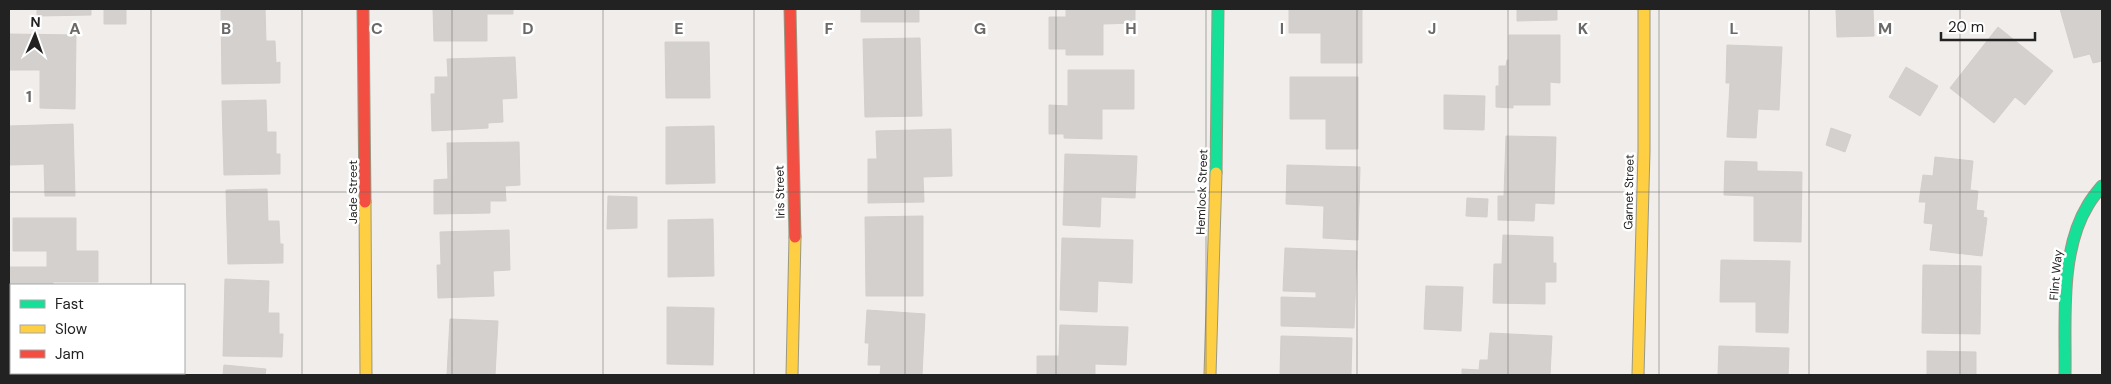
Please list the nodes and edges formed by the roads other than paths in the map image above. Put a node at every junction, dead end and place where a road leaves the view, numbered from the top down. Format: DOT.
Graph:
graph roads {
  1 [pos="363,9"];
  2 [pos="790,9"];
  3 [pos="1218,9"];
  4 [pos="1644,9"];
  5 [pos="2102,186"];
  6 [pos="366,375"];
  7 [pos="792,375"];
  8 [pos="1210,375"];
  9 [pos="1638,375"];
  10 [pos="2065,375"];
  1 -- 6 [label="street, Jade Street"];
  2 -- 7 [label="street, Iris Street"];
  3 -- 8 [label="street, Hemlock Street"];
  4 -- 9 [label="street, Garnet Street"];
  5 -- 10 [label="street, Flint Way"];
}
